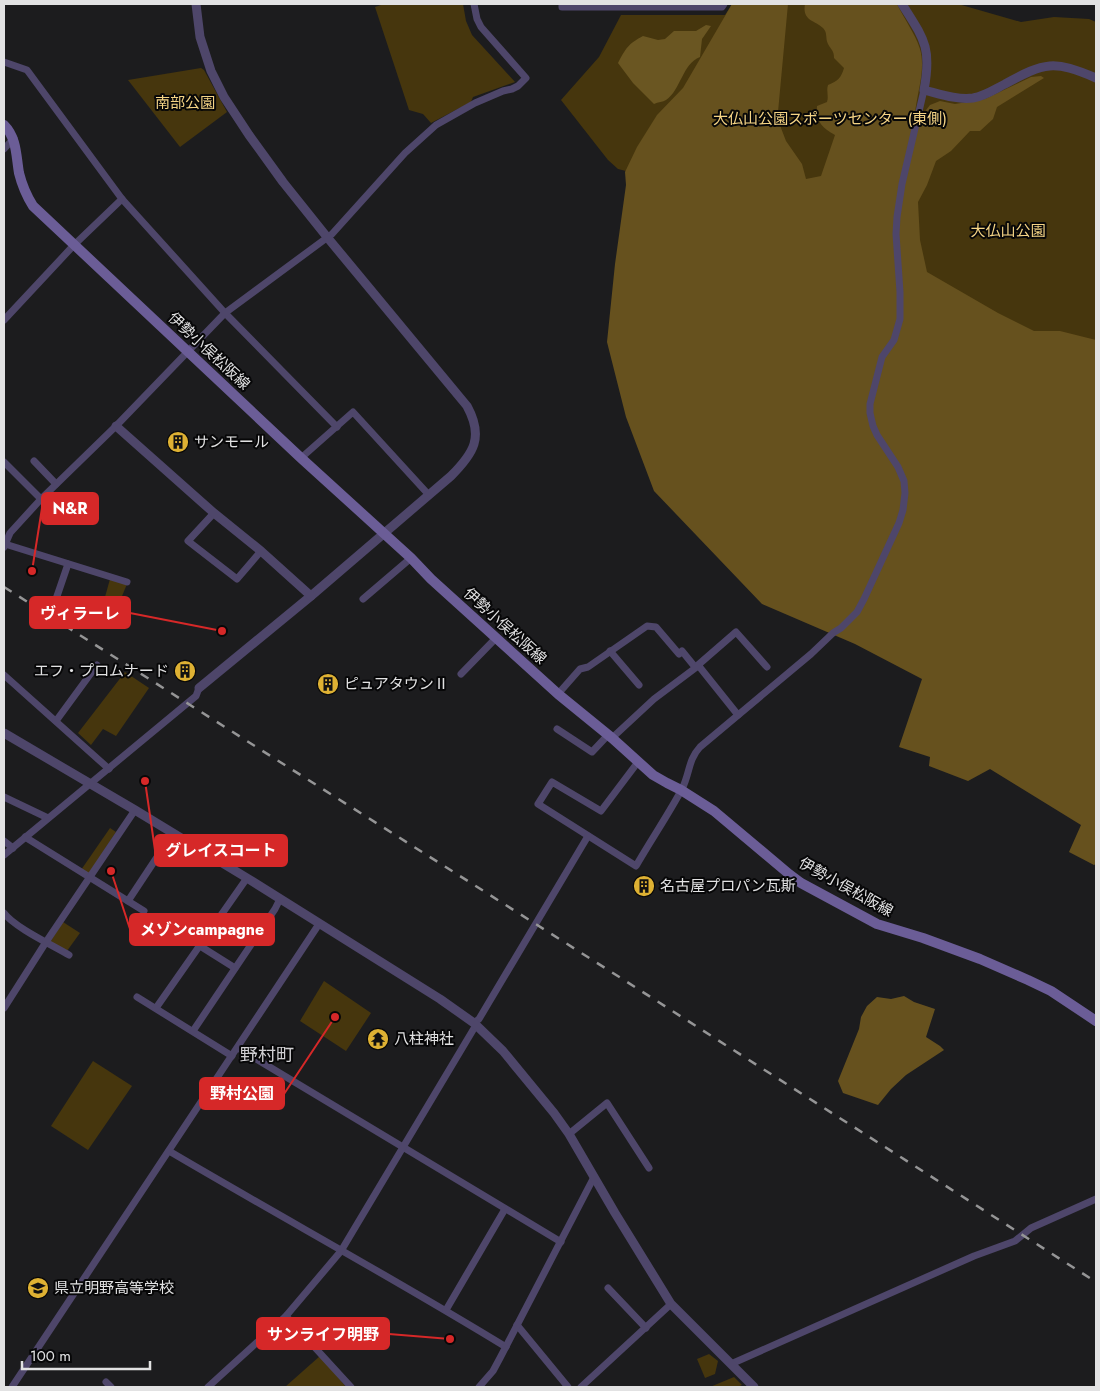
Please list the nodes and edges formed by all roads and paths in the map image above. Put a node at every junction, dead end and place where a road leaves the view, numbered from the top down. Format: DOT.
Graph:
graph roads {
  1 [pos="196,4"];
  2 [pos="474,4"];
  3 [pos="562,4"];
  4 [pos="724,4"];
  5 [pos="902,4"];
  6 [pos="605,5"];
  7 [pos="646,5"];
  8 [pos="688,5"];
  9 [pos="4,62"];
  10 [pos="1096,78"];
  11 [pos="924,90"];
  12 [pos="4,125"];
  13 [pos="14,138"];
  14 [pos="4,149"];
  15 [pos="122,199"];
  16 [pos="327,238"];
  17 [pos="74,245"];
  18 [pos="225,313"];
  19 [pos="4,320"];
  20 [pos="188,352"];
  21 [pos="116,426"];
  22 [pos="337,427"];
  23 [pos="301,458"];
  24 [pos="34,461"];
  25 [pos="4,462"];
  26 [pos="56,484"];
  27 [pos="428,494"];
  28 [pos="41,499"];
  29 [pos="214,513"];
  30 [pos="384,533"];
  31 [pos="4,545"];
  32 [pos="261,551"];
  33 [pos="411,558"];
  34 [pos="68,564"];
  35 [pos="127,582"];
  36 [pos="311,596"];
  37 [pos="363,599"];
  38 [pos="111,622"];
  39 [pos="496,638"];
  40 [pos="610,651"];
  41 [pos="98,665"];
  42 [pos="696,666"];
  43 [pos="767,667"];
  44 [pos="461,674"];
  45 [pos="4,675"];
  46 [pos="639,684"];
  47 [pos="199,688"];
  48 [pos="558,694"];
  49 [pos="738,715"];
  50 [pos="56,721"];
  51 [pos="557,729"];
  52 [pos="4,736"];
  53 [pos="610,736"];
  54 [pos="638,762"];
  55 [pos="109,770"];
  56 [pos="90,784"];
  57 [pos="681,790"];
  58 [pos="4,797"];
  59 [pos="135,810"];
  60 [pos="48,818"];
  61 [pos="173,833"];
  62 [pos="588,836"];
  63 [pos="25,838"];
  64 [pos="4,841"];
  65 [pos="12,848"];
  66 [pos="4,855"];
  67 [pos="90,878"];
  68 [pos="247,878"];
  69 [pos="280,899"];
  70 [pos="128,901"];
  71 [pos="144,912"];
  72 [pos="4,913"];
  73 [pos="319,924"];
  74 [pos="46,942"];
  75 [pos="200,946"];
  76 [pos="69,955"];
  77 [pos="235,968"];
  78 [pos="137,997"];
  79 [pos="4,1008"];
  80 [pos="156,1008"];
  81 [pos="1096,1020"];
  82 [pos="475,1024"];
  83 [pos="193,1031"];
  84 [pos="238,1048"];
  85 [pos="232,1056"];
  86 [pos="569,1134"];
  87 [pos="402,1147"];
  88 [pos="169,1150"];
  89 [pos="649,1168"];
  90 [pos="594,1178"];
  91 [pos="1096,1199"];
  92 [pos="505,1209"];
  93 [pos="561,1242"];
  94 [pos="340,1251"];
  95 [pos="608,1288"];
  96 [pos="671,1304"];
  97 [pos="446,1310"];
  98 [pos="286,1316"];
  99 [pos="517,1325"];
  100 [pos="646,1328"];
  101 [pos="506,1347"];
  102 [pos="732,1364"];
  103 [pos="12,1387"];
  104 [pos="208,1387"];
  105 [pos="351,1387"];
  106 [pos="479,1387"];
  107 [pos="568,1387"];
  108 [pos="581,1387"];
  109 [pos="754,1387"];
  1 -- 16 [label="street"];
  2 -- 16 [label="street"];
  3 -- 6 [label="street"];
  4 -- 8 [label="street"];
  5 -- 11 [label="street"];
  6 -- 7 [label="street"];
  7 -- 8 [label="street"];
  9 -- 15 [label="street"];
  10 -- 11 [label="street"];
  11 -- 49 [label="street"];
  12 -- 13 [label="main road, 伊勢小俣松阪線"];
  13 -- 14 [label="street"];
  13 -- 17 [label="main road, 伊勢小俣松阪線"];
  15 -- 17 [label="street"];
  15 -- 18 [label="street"];
  16 -- 18 [label="street"];
  16 -- 27 [label="street"];
  17 -- 19 [label="street"];
  17 -- 20 [label="main road, 伊勢小俣松阪線"];
  18 -- 20 [label="street"];
  18 -- 22 [label="street"];
  20 -- 21 [label="street"];
  20 -- 23 [label="main road, 伊勢小俣松阪線"];
  21 -- 26 [label="street"];
  21 -- 29 [label="street"];
  22 -- 23 [label="street"];
  22 -- 27 [label="street"];
  23 -- 30 [label="main road, 伊勢小俣松阪線"];
  24 -- 26 [label="street"];
  25 -- 28 [label="street"];
  26 -- 28 [label="street"];
  27 -- 30 [label="street"];
  28 -- 31 [label="street"];
  29 -- 32 [label="street"];
  29 -- 32 [label="street"];
  30 -- 33 [label="main road, 伊勢小俣松阪線"];
  30 -- 36 [label="street"];
  31 -- 34 [label="street"];
  32 -- 36 [label="street"];
  33 -- 37 [label="street"];
  33 -- 39 [label="main road, 伊勢小俣松阪線"];
  34 -- 35 [label="street"];
  34 -- 38 [label="street"];
  36 -- 47 [label="street"];
  39 -- 44 [label="street"];
  39 -- 48 [label="main road, 伊勢小俣松阪線"];
  40 -- 42 [label="street"];
  40 -- 46 [label="street"];
  40 -- 48 [label="street"];
  41 -- 50 [label="street"];
  42 -- 43 [label="street"];
  42 -- 49 [label="street"];
  42 -- 53 [label="street"];
  45 -- 50 [label="street"];
  47 -- 55 [label="street"];
  48 -- 53 [label="main road, 伊勢小俣松阪線"];
  49 -- 57 [label="street"];
  50 -- 55 [label="street"];
  51 -- 53 [label="street"];
  52 -- 56 [label="street"];
  53 -- 54 [label="main road, 伊勢小俣松阪線"];
  54 -- 57 [label="main road, 伊勢小俣松阪線"];
  54 -- 62 [label="street"];
  55 -- 56 [label="street"];
  56 -- 59 [label="street"];
  56 -- 60 [label="street"];
  57 -- 62 [label="street"];
  57 -- 81 [label="main road, 伊勢小俣松阪線"];
  58 -- 60 [label="street"];
  59 -- 61 [label="street"];
  59 -- 67 [label="street"];
  60 -- 63 [label="street"];
  61 -- 68 [label="street"];
  61 -- 70 [label="street"];
  62 -- 82 [label="street"];
  63 -- 65 [label="street"];
  63 -- 67 [label="street"];
  64 -- 65 [label="street"];
  65 -- 66 [label="street"];
  67 -- 70 [label="street"];
  67 -- 74 [label="street"];
  68 -- 69 [label="street"];
  68 -- 75 [label="street"];
  69 -- 73 [label="street"];
  69 -- 77 [label="street"];
  70 -- 71 [label="street"];
  72 -- 74 [label="street"];
  73 -- 82 [label="street"];
  73 -- 84 [label="street"];
  74 -- 76 [label="street"];
  74 -- 79 [label="street"];
  75 -- 77 [label="street"];
  75 -- 80 [label="street"];
  77 -- 83 [label="street"];
  78 -- 80 [label="street"];
  80 -- 83 [label="street"];
  82 -- 86 [label="street"];
  82 -- 87 [label="street"];
  83 -- 85 [label="street"];
  84 -- 85 [label="street"];
  84 -- 87 [label="street"];
  85 -- 88 [label="street"];
  86 -- 89 [label="street"];
  86 -- 90 [label="street"];
  87 -- 92 [label="street"];
  87 -- 94 [label="street"];
  88 -- 94 [label="street"];
  88 -- 103 [label="street"];
  90 -- 93 [label="street"];
  90 -- 96 [label="street"];
  91 -- 102 [label="street"];
  92 -- 93 [label="street"];
  92 -- 97 [label="street"];
  93 -- 99 [label="street"];
  94 -- 97 [label="street"];
  94 -- 98 [label="street"];
  95 -- 100 [label="street"];
  96 -- 100 [label="street"];
  96 -- 102 [label="street"];
  97 -- 101 [label="street"];
  98 -- 104 [label="street"];
  98 -- 105 [label="street"];
  99 -- 101 [label="street"];
  99 -- 107 [label="street"];
  100 -- 108 [label="street"];
  101 -- 106 [label="street"];
  102 -- 109 [label="street"];
}
